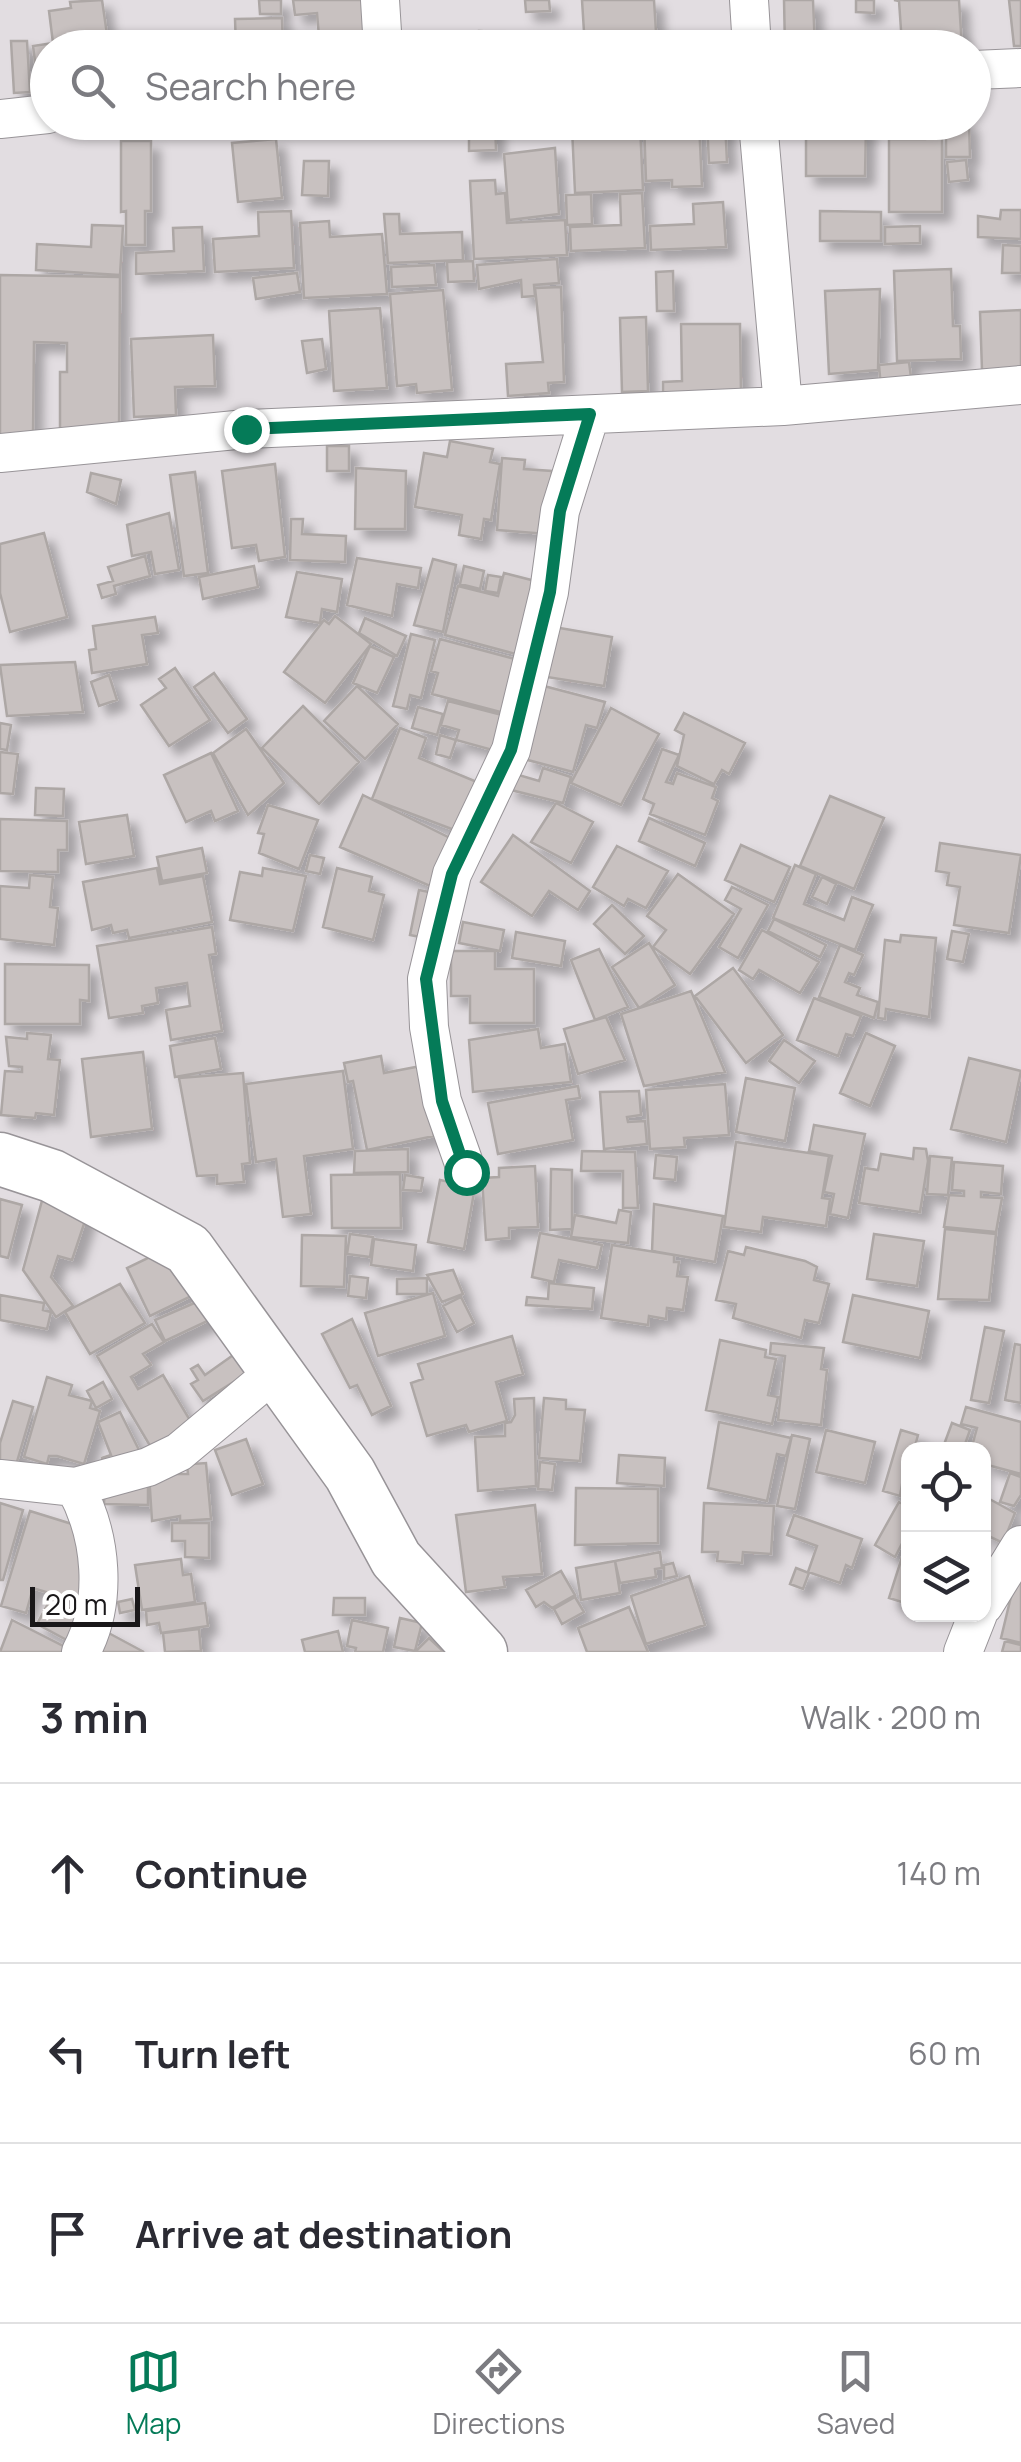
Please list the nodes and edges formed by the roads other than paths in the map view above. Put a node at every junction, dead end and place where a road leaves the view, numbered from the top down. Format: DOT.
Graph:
graph roads {
  1 [pos="380,0"];
  2 [pos="749,0"];
  3 [pos="382,30"];
  4 [pos="751,30"];
  5 [pos="1021,68"];
  6 [pos="991,69"];
  7 [pos="30,116"];
  8 [pos="0,119"];
  9 [pos="760,140"];
  10 [pos="1021,385"];
  11 [pos="783,406"];
  12 [pos="590,414"];
  13 [pos="0,453"];
  14 [pos="0,1159"];
  15 [pos="466,1172"];
  16 [pos="285,1380"];
  17 [pos="0,1479"];
  18 [pos="76,1487"];
  19 [pos="1021,1545"];
  20 [pos="991,1594"];
  21 [pos="975,1622"];
  22 [pos="80,1652"];
  23 [pos="481,1652"];
  24 [pos="963,1652"];
  1 -- 3 [label="street"];
  2 -- 4 [label="street"];
  5 -- 6 [label="street"];
  7 -- 8 [label="street"];
  9 -- 11 [label="street"];
  10 -- 11 [label="street"];
  11 -- 12 [label="street"];
  12 -- 13 [label="street"];
  12 -- 15 [label="street"];
  14 -- 16 [label="main road"];
  16 -- 18 [label="street"];
  16 -- 23 [label="main road"];
  17 -- 18 [label="street"];
  18 -- 22 [label="street"];
  19 -- 20 [label="street"];
  21 -- 24 [label="street"];
}
